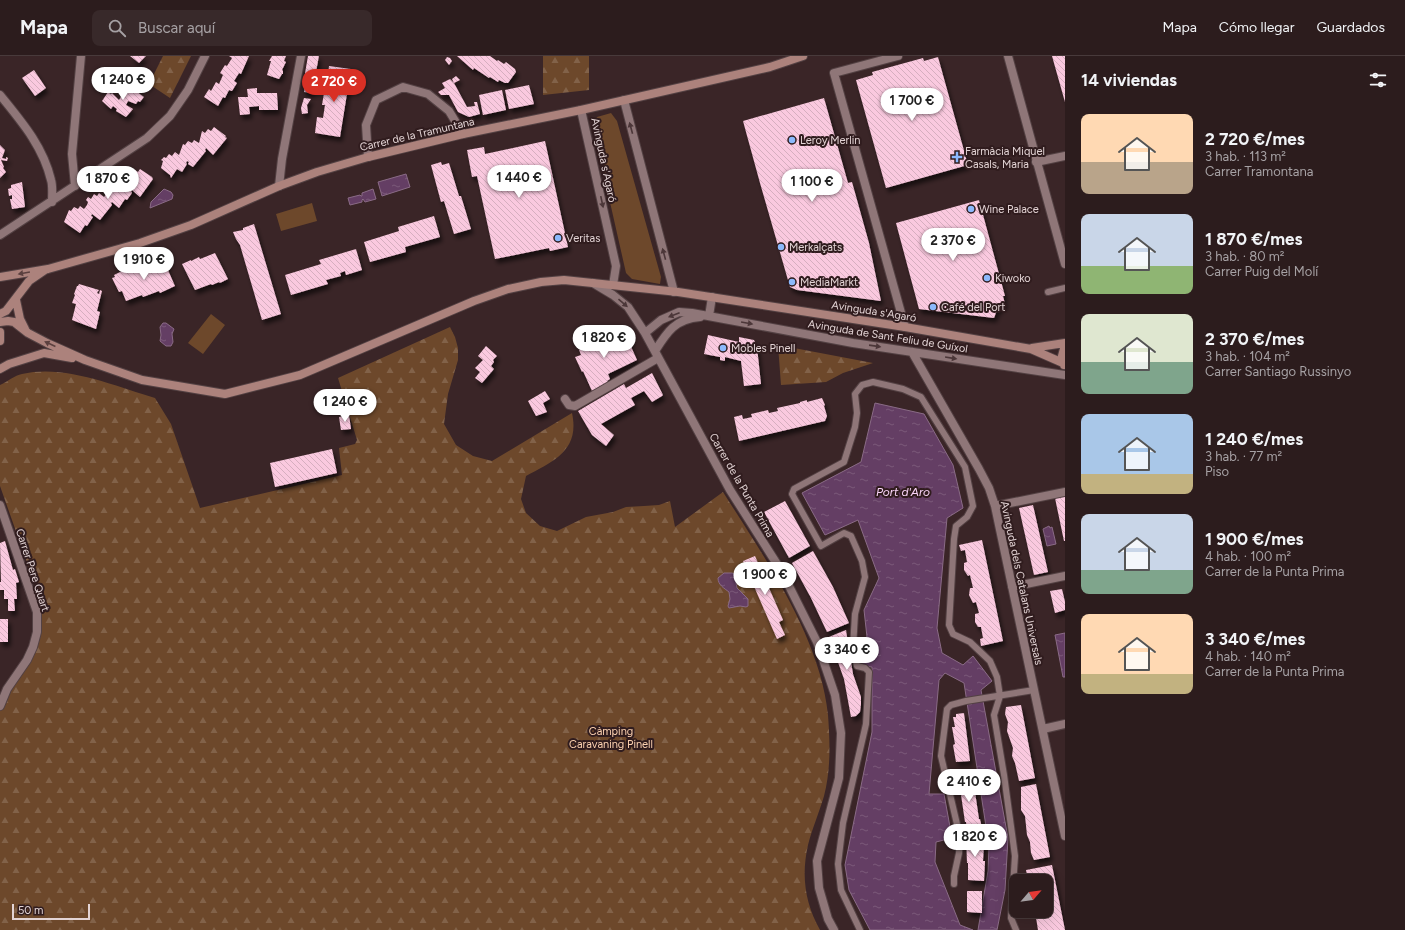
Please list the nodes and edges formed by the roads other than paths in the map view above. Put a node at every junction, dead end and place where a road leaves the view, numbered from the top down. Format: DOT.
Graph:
graph roads {
  1 [pos="81,56"];
  2 [pos="205,56"];
  3 [pos="301,56"];
  4 [pos="803,56"];
  5 [pos="898,56"];
  6 [pos="1008,56"];
  7 [pos="0,95"];
  8 [pos="624,100"];
  9 [pos="581,110"];
  10 [pos="463,134"];
  11 [pos="1065,156"];
  12 [pos="368,157"];
  13 [pos="1036,162"];
  14 [pos="75,186"];
  15 [pos="279,186"];
  16 [pos="52,202"];
  17 [pos="0,236"];
  18 [pos="1065,264"];
  19 [pos="48,268"];
  20 [pos="0,277"];
  21 [pos="592,283"];
  22 [pos="613,285"];
  23 [pos="1065,288"];
  24 [pos="674,292"];
  25 [pos="1048,292"];
  26 [pos="712,297"];
  27 [pos="16,300"];
  28 [pos="0,314"];
  29 [pos="709,316"];
  30 [pos="0,322"];
  31 [pos="905,327"];
  32 [pos="0,332"];
  33 [pos="28,333"];
  34 [pos="645,333"];
  35 [pos="0,341"];
  36 [pos="1065,344"];
  37 [pos="1032,348"];
  38 [pos="912,352"];
  39 [pos="657,355"];
  40 [pos="85,360"];
  41 [pos="1064,365"];
  42 [pos="0,369"];
  43 [pos="1065,375"];
  44 [pos="565,399"];
  45 [pos="1065,492"];
  46 [pos="0,505"];
  47 [pos="995,506"];
  48 [pos="1065,576"];
  49 [pos="1012,587"];
  50 [pos="1034,690"];
  51 [pos="1000,696"];
  52 [pos="0,706"];
  53 [pos="1065,724"];
  54 [pos="1042,729"];
  55 [pos="1065,836"];
  56 [pos="954,884"];
  57 [pos="834,930"];
  58 [pos="860,930"];
  59 [pos="1016,930"];
  1 -- 14 [label="street"];
  2 -- 14 [label="street"];
  3 -- 15 [label="street"];
  4 -- 8 [label="main road, Carrer de la Tramuntana"];
  5 -- 31 [label="street"];
  6 -- 13 [label="street"];
  7 -- 16 [label="street"];
  8 -- 9 [label="main road, Carrer de la Tramuntana"];
  24 -- 8 [label="street, one-way"];
  9 -- 10 [label="main road, Carrer de la Tramuntana"];
  9 -- 22 [label="street, Avinguda s'Agaró, one-way"];
  10 -- 12 [label="main road, Carrer de la Tramuntana"];
  10 -- 12 [label="street"];
  11 -- 13 [label="street"];
  12 -- 15 [label="main road, Carrer de la Tramuntana"];
  13 -- 18 [label="street"];
  14 -- 16 [label="street"];
  15 -- 19 [label="main road, Carrer de la Tramuntana"];
  16 -- 17 [label="street"];
  19 -- 20 [label="main road, Carrer de la Tramuntana, one-way"];
  19 -- 27 [label="main road, Carrer de la Tramuntana"];
  21 -- 22 [label="main road, Avinguda s'Agaró"];
  21 -- 34 [label="street, Carrer de la Punta Prima, one-way"];
  21 -- 40 [label="main road, Avinguda s'Agaró"];
  22 -- 24 [label="main road, Avinguda s'Agaró"];
  23 -- 25 [label="lane"];
  24 -- 26 [label="main road, Avinguda s'Agaró"];
  26 -- 29 [label="street"];
  26 -- 31 [label="main road, Avinguda s'Agaró"];
  27 -- 28 [label="main road, Carrer de la Tramuntana"];
  27 -- 33 [label="main road"];
  29 -- 34 [label="street, Avinguda de Sant Feliu de Guíxol, one-way"];
  29 -- 38 [label="street, Avinguda de Sant Feliu de Guíxol, one-way"];
  29 -- 39 [label="street, Avinguda de Sant Feliu de Guíxol"];
  30 -- 33 [label="main road"];
  31 -- 37 [label="main road, Avinguda s'Agaró"];
  32 -- 35 [label="main road"];
  40 -- 33 [label="main road, one-way"];
  34 -- 39 [label="street, Carrer de la Punta Prima"];
  36 -- 37 [label="main road"];
  36 -- 41 [label="main road"];
  37 -- 41 [label="main road"];
  38 -- 43 [label="street, Avinguda de Sant Feliu de Guíxol, one-way"];
  38 -- 47 [label="street, Avinguda dels Catalans Universals"];
  39 -- 44 [label="street"];
  39 -- 57 [label="street, Carrer de la Punta Prima"];
  40 -- 42 [label="main road"];
  45 -- 47 [label="street"];
  46 -- 52 [label="street, Carrer Pere Quart"];
  47 -- 49 [label="street, Avinguda dels Catalans Universals"];
  48 -- 49 [label="street"];
  49 -- 50 [label="street, Avinguda dels Catalans Universals"];
  50 -- 51 [label="lane"];
  50 -- 54 [label="street, Avinguda dels Catalans Universals"];
  51 -- 56 [label="lane"];
  51 -- 58 [label="lane"];
  51 -- 59 [label="lane"];
  53 -- 54 [label="street"];
  54 -- 55 [label="street, Avinguda dels Catalans Universals"];
}
